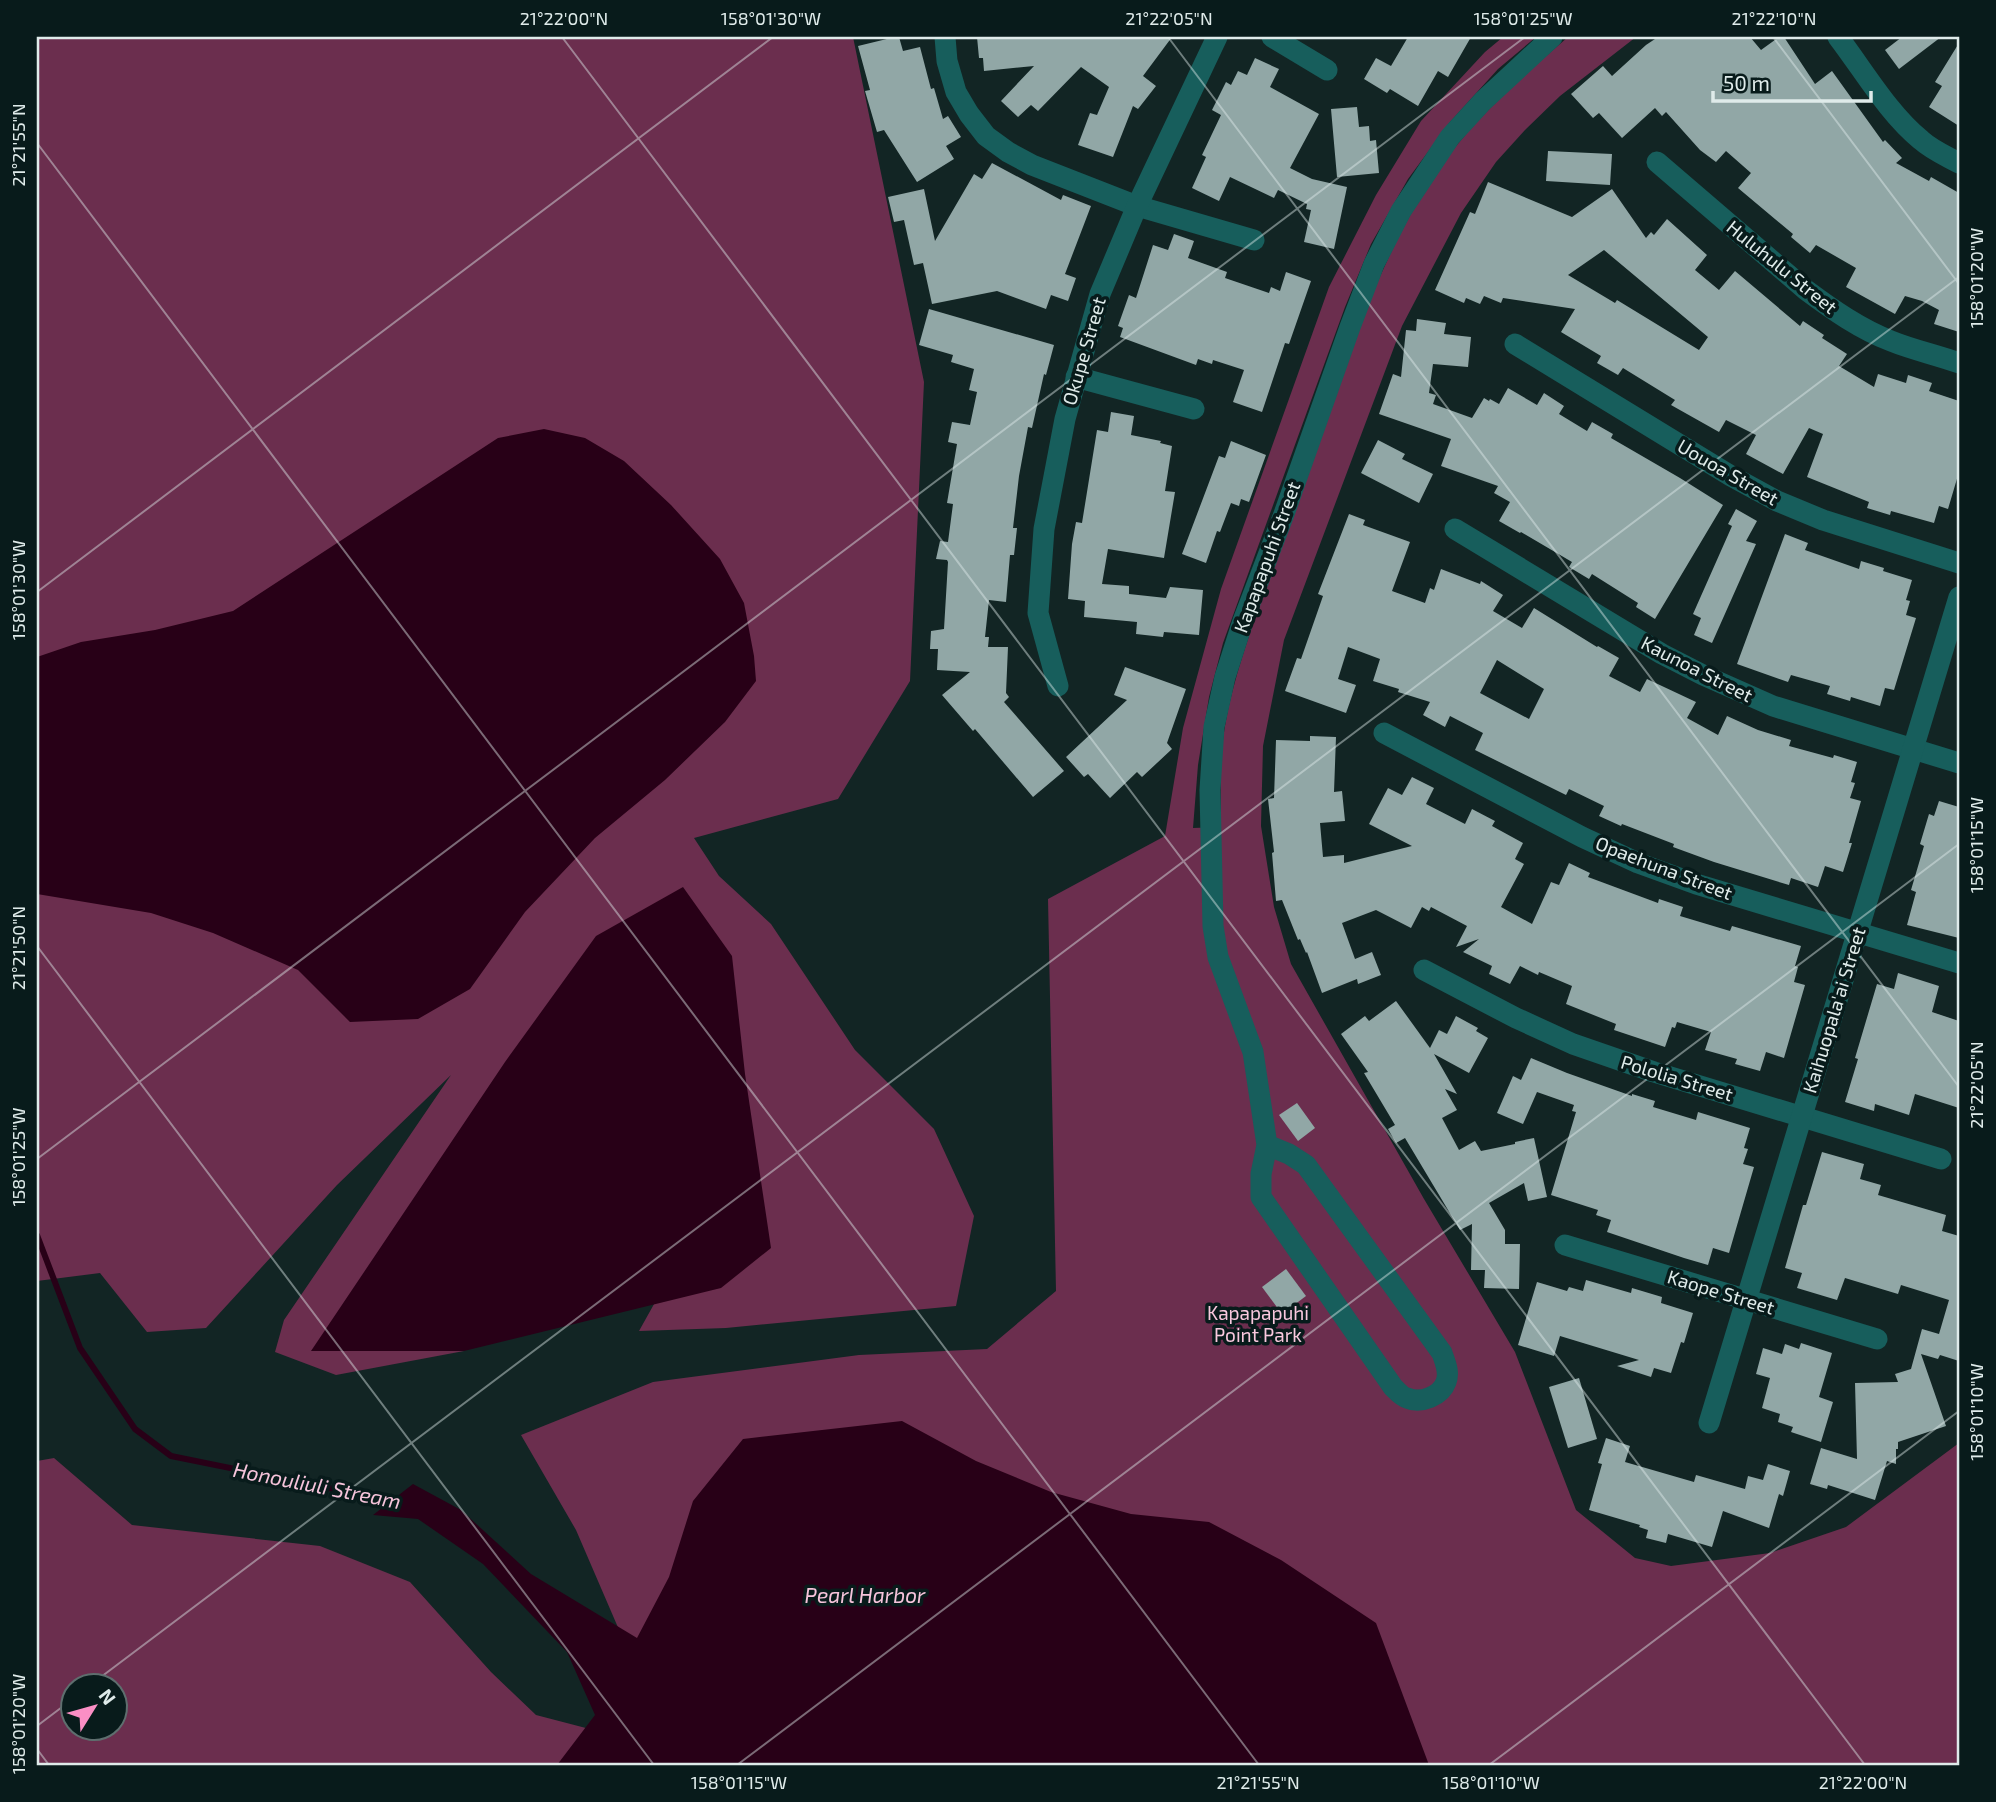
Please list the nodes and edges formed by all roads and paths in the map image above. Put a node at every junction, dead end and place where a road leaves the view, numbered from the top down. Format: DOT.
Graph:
graph roads {
  1 [pos="945,37"];
  2 [pos="1217,37"];
  3 [pos="1272,37"];
  4 [pos="1552,37"];
  5 [pos="1838,37"];
  6 [pos="1327,69"];
  7 [pos="1657,162"];
  8 [pos="1959,163"];
  9 [pos="1137,206"];
  10 [pos="1254,240"];
  11 [pos="1515,344"];
  12 [pos="1959,363"];
  13 [pos="1076,377"];
  14 [pos="1194,409"];
  15 [pos="1455,529"];
  16 [pos="1959,564"];
  17 [pos="1959,597"];
  18 [pos="1058,686"];
  19 [pos="1384,733"];
  20 [pos="1913,749"];
  21 [pos="1959,763"];
  22 [pos="1857,933"];
  23 [pos="1959,963"];
  24 [pos="1423,970"];
  25 [pos="1802,1117"];
  26 [pos="1267,1145"];
  27 [pos="1941,1159"];
  28 [pos="1565,1245"];
  29 [pos="1746,1300"];
  30 [pos="1877,1339"];
  31 [pos="1709,1423"];
  1 -- 9 [label="street"];
  2 -- 9 [label="street, Okupe Street"];
  3 -- 6 [label="street"];
  4 -- 26 [label="street, Kapapapuhi Street"];
  5 -- 8 [label="street"];
  7 -- 12 [label="street, Huluhulu Street"];
  9 -- 10 [label="street"];
  9 -- 13 [label="street, Okupe Street"];
  11 -- 16 [label="street, Uouoa Street"];
  13 -- 14 [label="street"];
  13 -- 18 [label="street, Okupe Street"];
  15 -- 20 [label="street, Kaunoa Street"];
  17 -- 20 [label="street, Kaihuopala'ai Street"];
  19 -- 22 [label="street, Opaehuna Street"];
  20 -- 21 [label="street, Kaunoa Street"];
  20 -- 22 [label="street, Kaihuopala'ai Street"];
  22 -- 23 [label="street, Opaehuna Street"];
  22 -- 25 [label="street, Kaihuopala'ai Street"];
  24 -- 25 [label="street, Pololia Street"];
  25 -- 27 [label="street, Pololia Street"];
  25 -- 29 [label="street, Kaihuopala'ai Street"];
  26 -- 26 [label="street, Kapapapuhi Street"];
  28 -- 29 [label="street, Kaope Street"];
  29 -- 30 [label="street, Kaope Street"];
  29 -- 31 [label="street, Kaihuopala'ai Street"];
}
